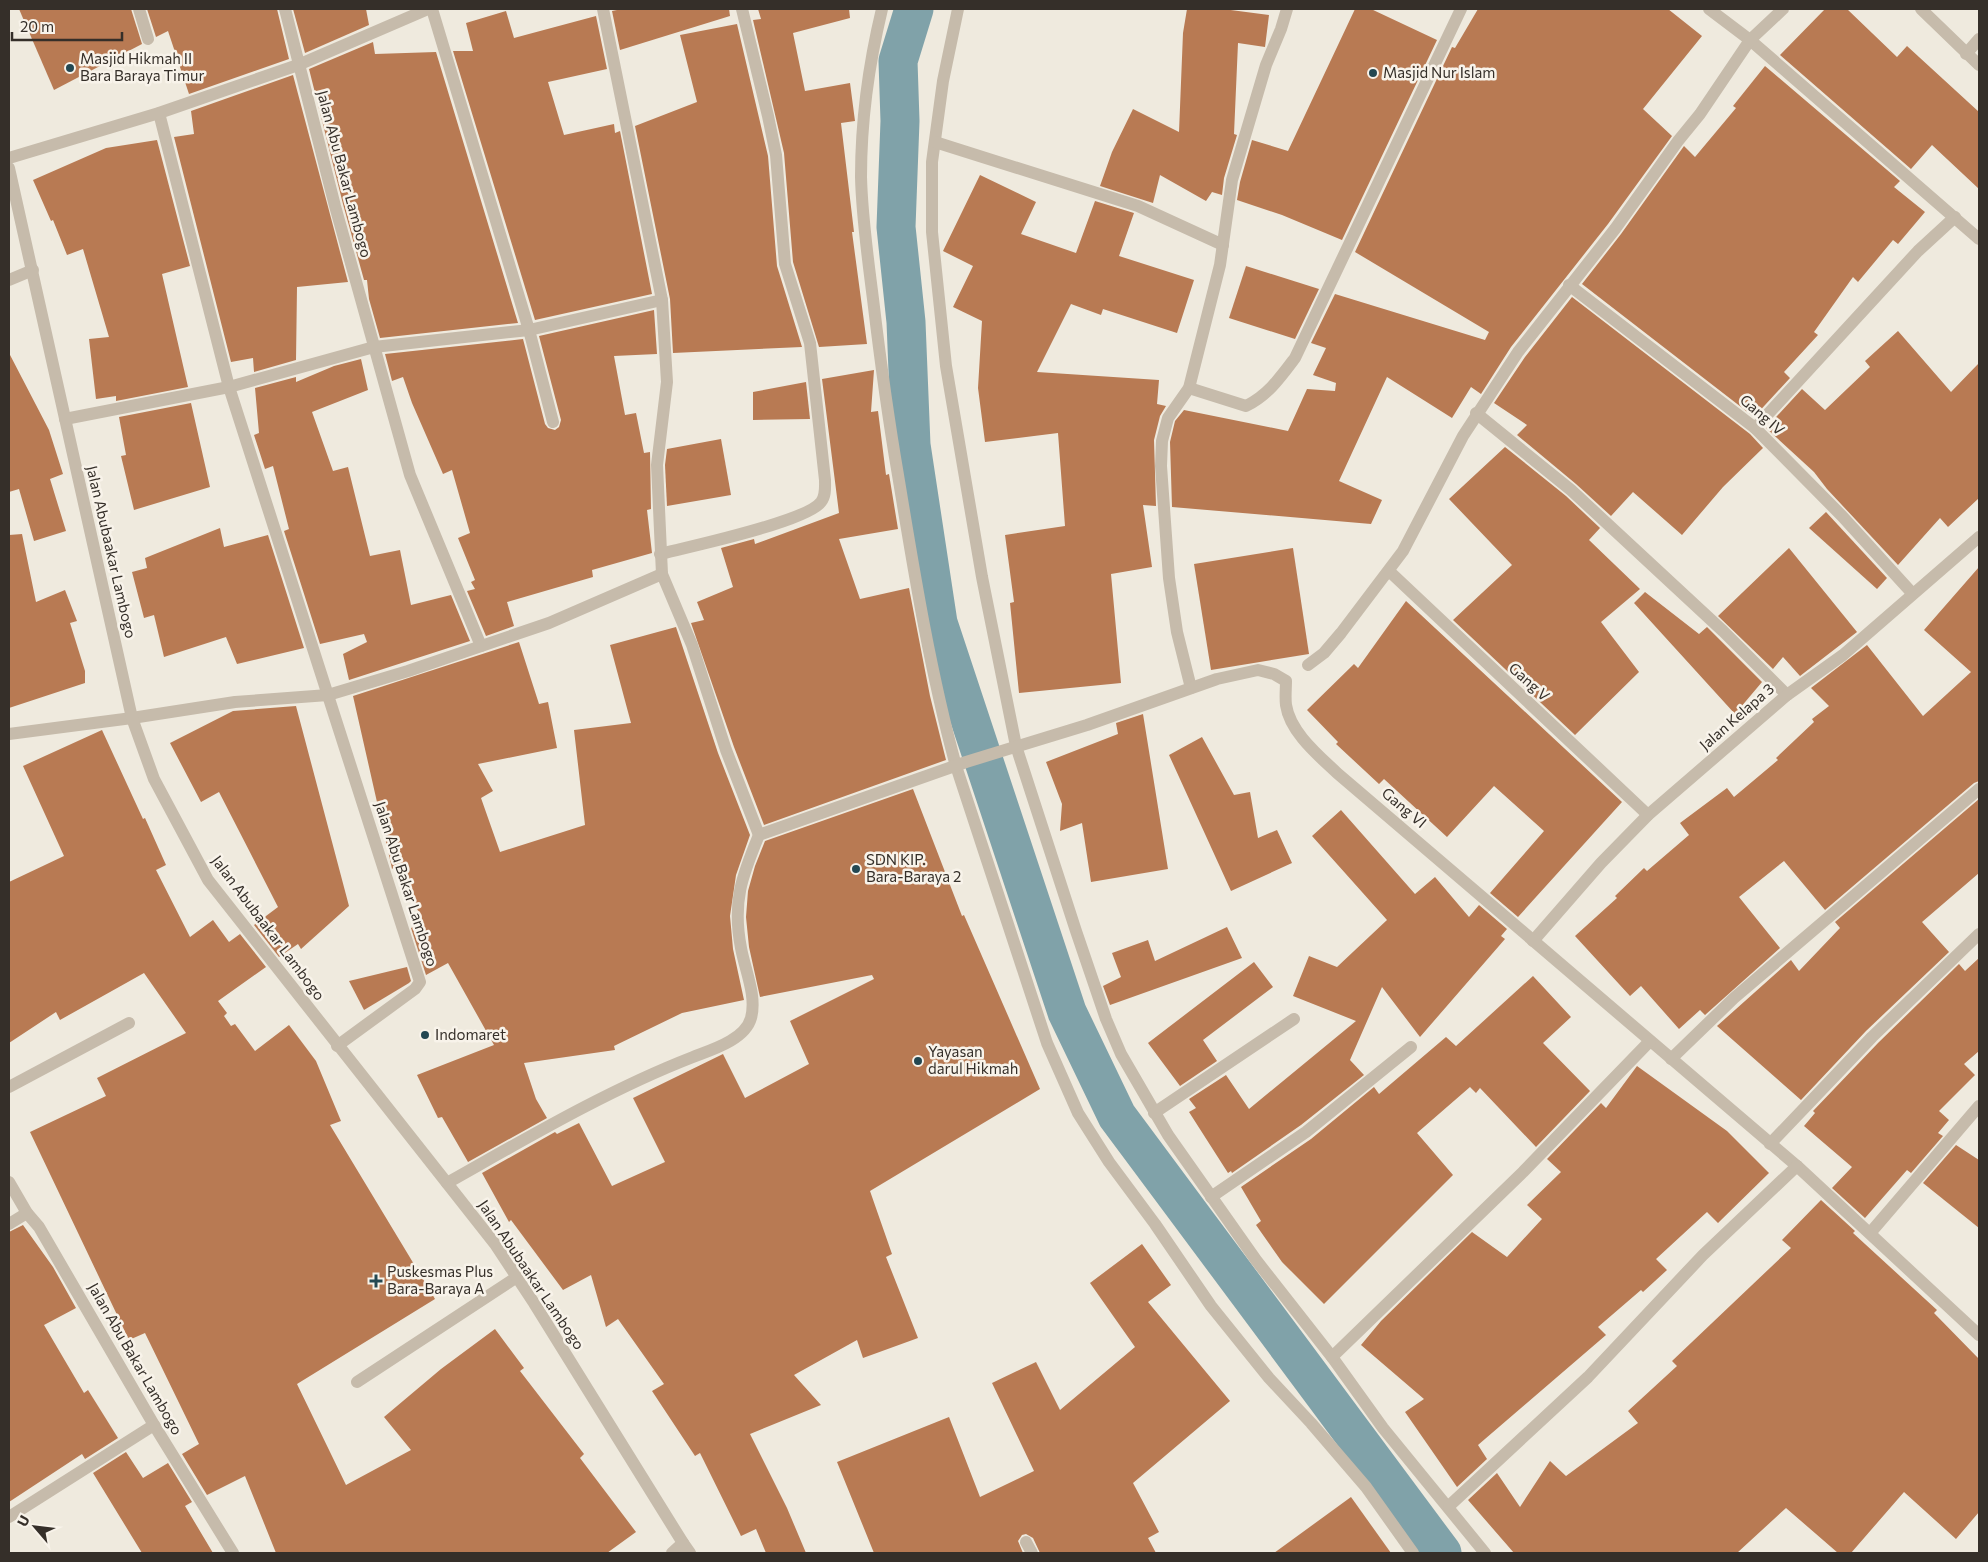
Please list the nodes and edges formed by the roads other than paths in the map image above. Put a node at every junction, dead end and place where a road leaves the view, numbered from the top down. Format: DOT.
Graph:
graph roads {
  1 [pos="139,9"];
  2 [pos="284,9"];
  3 [pos="430,9"];
  4 [pos="603,9"];
  5 [pos="742,9"];
  6 [pos="882,9"];
  7 [pos="958,9"];
  8 [pos="1286,9"];
  9 [pos="1461,9"];
  10 [pos="1709,9"];
  11 [pos="1783,9"];
  12 [pos="1921,9"];
  13 [pos="1979,39"];
  14 [pos="148,40"];
  15 [pos="1750,40"];
  16 [pos="1966,54"];
  17 [pos="298,64"];
  18 [pos="1979,65"];
  19 [pos="160,112"];
  20 [pos="935,142"];
  21 [pos="9,158"];
  22 [pos="9,168"];
  23 [pos="1955,217"];
  24 [pos="1979,239"];
  25 [pos="1223,244"];
  26 [pos="32,270"];
  27 [pos="9,280"];
  28 [pos="1569,285"];
  29 [pos="662,300"];
  30 [pos="529,330"];
  31 [pos="374,348"];
  32 [pos="229,387"];
  33 [pos="1189,388"];
  34 [pos="1476,413"];
  35 [pos="65,419"];
  36 [pos="553,422"];
  37 [pos="1755,428"];
  38 [pos="1979,537"];
  39 [pos="660,554"];
  40 [pos="1389,571"];
  41 [pos="662,574"];
  42 [pos="1912,593"];
  43 [pos="481,646"];
  44 [pos="1308,665"];
  45 [pos="1191,688"];
  46 [pos="328,695"];
  47 [pos="1787,695"];
  48 [pos="132,718"];
  49 [pos="9,734"];
  50 [pos="1013,747"];
  51 [pos="961,764"];
  52 [pos="1979,789"];
  53 [pos="1648,815"];
  54 [pos="759,835"];
  55 [pos="1979,934"];
  56 [pos="1533,941"];
  57 [pos="1294,1019"];
  58 [pos="130,1023"];
  59 [pos="1650,1041"];
  60 [pos="337,1046"];
  61 [pos="1411,1048"];
  62 [pos="1671,1059"];
  63 [pos="9,1087"];
  64 [pos="1979,1106"];
  65 [pos="1154,1113"];
  66 [pos="1770,1144"];
  67 [pos="1798,1166"];
  68 [pos="9,1182"];
  69 [pos="448,1183"];
  70 [pos="1211,1197"];
  71 [pos="27,1213"];
  72 [pos="9,1224"];
  73 [pos="1871,1232"];
  74 [pos="517,1277"];
  75 [pos="1979,1335"];
  76 [pos="1332,1357"];
  77 [pos="357,1382"];
  78 [pos="154,1426"];
  79 [pos="1449,1506"];
  80 [pos="9,1516"];
  81 [pos="687,1548"];
  82 [pos="233,1553"];
  83 [pos="672,1553"];
  84 [pos="1413,1553"];
  85 [pos="1485,1553"];
  1 -- 14 [label="street"];
  2 -- 17 [label="street, Jalan Abu Bakar Lambogo"];
  3 -- 17 [label="street"];
  3 -- 30 [label="street"];
  4 -- 29 [label="street"];
  5 -- 39 [label="street"];
  6 -- 51 [label="street"];
  7 -- 20 [label="street"];
  8 -- 25 [label="street"];
  9 -- 33 [label="street"];
  10 -- 15 [label="street"];
  11 -- 15 [label="street"];
  12 -- 16 [label="street"];
  13 -- 16 [label="street"];
  15 -- 23 [label="street"];
  15 -- 28 [label="street"];
  16 -- 18 [label="street"];
  17 -- 19 [label="street"];
  17 -- 31 [label="street, Jalan Abu Bakar Lambogo"];
  19 -- 21 [label="street"];
  19 -- 32 [label="street, Jalan Abu Bakar Lambogo"];
  20 -- 25 [label="street"];
  20 -- 50 [label="street"];
  22 -- 26 [label="street, Jalan Abubaakar Lambogo"];
  23 -- 24 [label="street"];
  23 -- 37 [label="street"];
  25 -- 33 [label="street"];
  26 -- 27 [label="street"];
  26 -- 35 [label="street, Jalan Abubaakar Lambogo"];
  28 -- 34 [label="street"];
  28 -- 37 [label="street, Gang IV"];
  29 -- 30 [label="street"];
  29 -- 39 [label="street"];
  30 -- 31 [label="street"];
  30 -- 36 [label="street"];
  31 -- 32 [label="street"];
  31 -- 43 [label="street, Jalan Abu Bakar Lambogo"];
  32 -- 35 [label="street"];
  32 -- 46 [label="street, Jalan Abu Bakar Lambogo"];
  33 -- 45 [label="street"];
  34 -- 40 [label="street"];
  34 -- 47 [label="street"];
  35 -- 48 [label="street, Jalan Abubaakar Lambogo"];
  37 -- 42 [label="street, Gang IV"];
  38 -- 42 [label="street, Jalan Kelapa 3"];
  39 -- 41 [label="street"];
  40 -- 44 [label="street"];
  40 -- 53 [label="street, Gang V"];
  41 -- 43 [label="street"];
  41 -- 54 [label="street"];
  42 -- 47 [label="street, Jalan Kelapa 3"];
  43 -- 46 [label="street"];
  45 -- 50 [label="street"];
  45 -- 56 [label="street, Gang VI"];
  46 -- 48 [label="street"];
  46 -- 60 [label="street, Jalan Abu Bakar Lambogo"];
  47 -- 53 [label="street, Jalan Kelapa 3"];
  48 -- 49 [label="street"];
  48 -- 60 [label="street, Jalan Abubaakar Lambogo"];
  50 -- 51 [label="street"];
  50 -- 65 [label="street"];
  51 -- 54 [label="street"];
  51 -- 84 [label="street"];
  52 -- 62 [label="street"];
  53 -- 56 [label="street, Jalan Kelapa 3"];
  54 -- 69 [label="street"];
  55 -- 66 [label="street"];
  56 -- 59 [label="street, Gang VI"];
  57 -- 65 [label="street"];
  58 -- 63 [label="street"];
  59 -- 62 [label="street, Gang VI"];
  59 -- 76 [label="street"];
  60 -- 69 [label="street, Jalan Abubaakar Lambogo"];
  61 -- 70 [label="street"];
  62 -- 66 [label="street, Gang VI"];
  64 -- 73 [label="street"];
  65 -- 70 [label="street"];
  66 -- 67 [label="street, Gang VI"];
  67 -- 73 [label="street, Gang VI"];
  67 -- 79 [label="street"];
  68 -- 71 [label="street, Jalan Abu Bakar Lambogo"];
  69 -- 74 [label="street, Jalan Abubaakar Lambogo"];
  70 -- 76 [label="street"];
  71 -- 72 [label="street"];
  71 -- 78 [label="street, Jalan Abu Bakar Lambogo"];
  73 -- 75 [label="street, Gang VI"];
  74 -- 77 [label="street"];
  74 -- 81 [label="street, Jalan Abubaakar Lambogo"];
  76 -- 79 [label="street"];
  78 -- 80 [label="street"];
  78 -- 82 [label="street, Jalan Abu Bakar Lambogo"];
  79 -- 85 [label="street"];
  81 -- 83 [label="street, Jalan Abubaakar Lambogo"];
}
